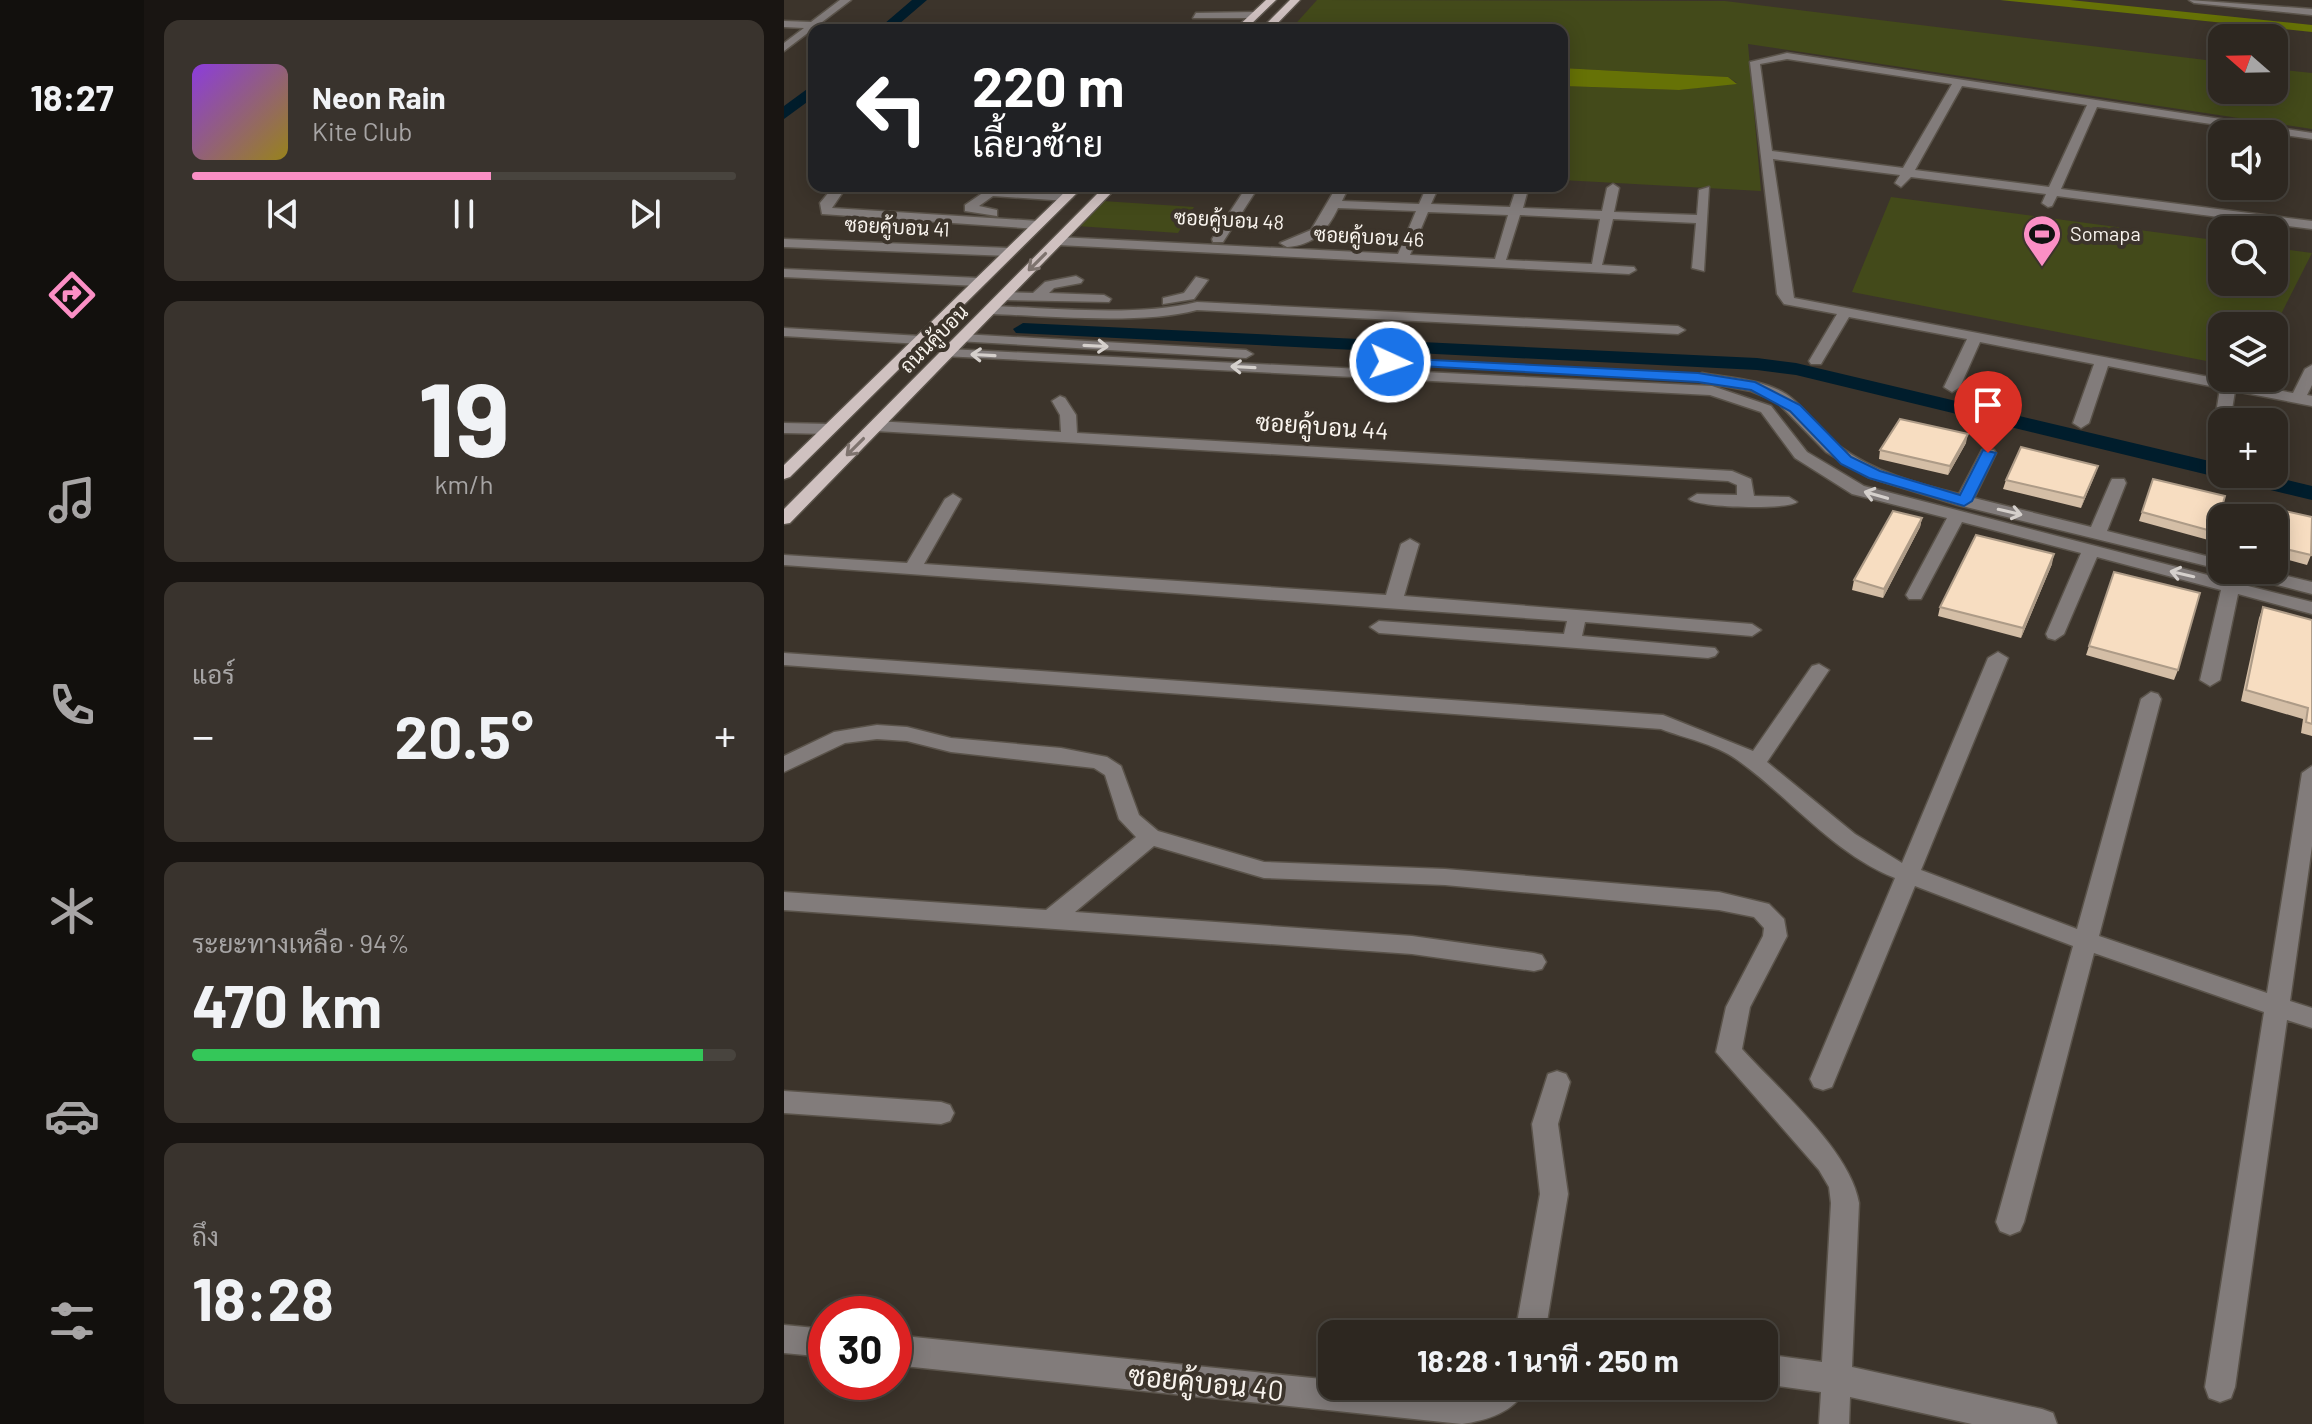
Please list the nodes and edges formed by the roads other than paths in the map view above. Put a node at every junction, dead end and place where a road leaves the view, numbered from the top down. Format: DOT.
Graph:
graph roads {
  1 [pos="846,0"];
  2 [pos="1271,0"];
  3 [pos="1295,0"];
  4 [pos="2194,0"];
  5 [pos="1234,4"];
  6 [pos="2312,12"];
  7 [pos="1229,15"];
  8 [pos="1255,15"];
  9 [pos="784,24"];
  10 [pos="815,24"];
  11 [pos="1211,24"];
  12 [pos="1241,24"];
  13 [pos="1271,24"];
  14 [pos="808,25"];
  15 [pos="808,30"];
  16 [pos="784,48"];
  17 [pos="1959,82"];
  18 [pos="2093,103"];
  19 [pos="2312,136"];
  20 [pos="1766,161"];
  21 [pos="1845,164"];
  22 [pos="1907,172"];
  23 [pos="1839,177"];
  24 [pos="1900,185"];
  25 [pos="1613,188"];
  26 [pos="1705,190"];
  27 [pos="836,192"];
  28 [pos="1064,192"];
  29 [pos="1071,192"];
  30 [pos="1106,192"];
  31 [pos="1249,192"];
  32 [pos="1340,192"];
  33 [pos="1431,192"];
  34 [pos="1521,192"];
  35 [pos="1040,195"];
  36 [pos="2050,197"];
  37 [pos="1029,204"];
  38 [pos="1333,204"];
  39 [pos="1424,208"];
  40 [pos="1515,212"];
  41 [pos="1608,216"];
  42 [pos="1703,219"];
  43 [pos="1043,220"];
  44 [pos="2208,222"];
  45 [pos="2312,225"];
  46 [pos="2288,234"];
  47 [pos="1063,236"];
  48 [pos="2312,237"];
  49 [pos="1218,239"];
  50 [pos="784,243"];
  51 [pos="784,251"];
  52 [pos="1404,254"];
  53 [pos="1004,257"];
  54 [pos="1501,258"];
  55 [pos="1597,262"];
  56 [pos="1699,268"];
  57 [pos="1629,270"];
  58 [pos="784,273"];
  59 [pos="1076,280"];
  60 [pos="1201,280"];
  61 [pos="979,282"];
  62 [pos="1004,296"];
  63 [pos="1036,297"];
  64 [pos="991,310"];
  65 [pos="1845,312"];
  66 [pos="1678,330"];
  67 [pos="784,332"];
  68 [pos="1975,337"];
  69 [pos="962,338"];
  70 [pos="921,340"];
  71 [pos="948,353"];
  72 [pos="1816,361"];
  73 [pos="2102,361"];
  74 [pos="2312,369"];
  75 [pos="2208,380"];
  76 [pos="1714,385"];
  77 [pos="1952,387"];
  78 [pos="2269,392"];
  79 [pos="2305,399"];
  80 [pos="1060,401"];
  81 [pos="2081,423"];
  82 [pos="876,426"];
  83 [pos="784,428"];
  84 [pos="829,429"];
  85 [pos="1069,435"];
  86 [pos="1988,453"];
  87 [pos="784,474"];
  88 [pos="2118,483"];
  89 [pos="953,499"];
  90 [pos="1697,499"];
  91 [pos="1746,501"];
  92 [pos="1789,502"];
  93 [pos="1961,508"];
  94 [pos="784,519"];
  95 [pos="2098,532"];
  96 [pos="1410,544"];
  97 [pos="2090,552"];
  98 [pos="784,560"];
  99 [pos="2208,561"];
  100 [pos="913,568"];
  101 [pos="2208,571"];
  102 [pos="2233,584"];
  103 [pos="2256,584"];
  104 [pos="2288,584"];
  105 [pos="2312,588"];
  106 [pos="1915,595"];
  107 [pos="1393,601"];
  108 [pos="2312,608"];
  109 [pos="1577,615"];
  110 [pos="1379,627"];
  111 [pos="1752,630"];
  112 [pos="2055,634"];
  113 [pos="1572,641"];
  114 [pos="1708,652"];
  115 [pos="1998,658"];
  116 [pos="784,659"];
  117 [pos="1819,670"];
  118 [pos="2210,680"];
  119 [pos="2151,699"];
  120 [pos="1755,763"];
  121 [pos="784,765"];
  122 [pos="2312,773"];
  123 [pos="1150,837"];
  124 [pos="1908,874"];
  125 [pos="784,901"];
  126 [pos="1051,919"];
  127 [pos="2087,941"];
  128 [pos="1534,962"];
  129 [pos="2276,1005"];
  130 [pos="2312,1018"];
  131 [pos="1823,1079"];
  132 [pos="1557,1082"];
  133 [pos="784,1102"];
  134 [pos="941,1113"];
  135 [pos="2010,1222"];
  136 [pos="1532,1320"];
  137 [pos="784,1339"];
  138 [pos="808,1341"];
  139 [pos="912,1352"];
  140 [pos="1778,1371"];
  141 [pos="1836,1379"];
  142 [pos="2220,1387"];
  143 [pos="1318,1394"];
  144 [pos="1377,1400"];
  145 [pos="1494,1400"];
  146 [pos="1834,1424"];
  147 [pos="2042,1424"];
  1 -- 10 [label="street"];
  2 -- 8 [label="main road"];
  3 -- 13 [label="main road"];
  4 -- 6 [label="street"];
  5 -- 7 [label="street"];
  7 -- 8 [label="street"];
  7 -- 11 [label="street"];
  8 -- 12 [label="main road"];
  9 -- 14 [label="street"];
  15 -- 16 [label="street"];
  17 -- 18 [label="street"];
  17 -- 20 [label="street"];
  17 -- 22 [label="street"];
  18 -- 19 [label="street"];
  18 -- 36 [label="street"];
  20 -- 21 [label="street"];
  20 -- 23 [label="street"];
  20 -- 65 [label="street"];
  21 -- 22 [label="street"];
  21 -- 23 [label="street"];
  22 -- 24 [label="street"];
  22 -- 36 [label="street"];
  23 -- 24 [label="street"];
  24 -- 36 [label="street"];
  25 -- 41 [label="street"];
  26 -- 42 [label="street"];
  27 -- 43 [label="street"];
  28 -- 35 [label="street"];
  29 -- 43 [label="main road, ถนนคู้บอน"];
  30 -- 47 [label="main road, ถนนคู้บอน"];
  31 -- 49 [label="street"];
  32 -- 38 [label="street"];
  33 -- 39 [label="street"];
  34 -- 40 [label="street"];
  35 -- 37 [label="street"];
  35 -- 43 [label="street"];
  36 -- 44 [label="street"];
  36 -- 45 [label="street"];
  38 -- 39 [label="street"];
  38 -- 49 [label="street, ซอยคู้บอน 48"];
  39 -- 40 [label="street"];
  39 -- 52 [label="street"];
  40 -- 41 [label="street"];
  40 -- 54 [label="street"];
  41 -- 42 [label="street"];
  41 -- 55 [label="street"];
  42 -- 56 [label="street"];
  43 -- 53 [label="main road, ถนนคู้บอน"];
  46 -- 48 [label="street"];
  47 -- 49 [label="street, ซอยคู้บอน 48"];
  47 -- 57 [label="street, ซอยคู้บอน 46"];
  47 -- 62 [label="main road, ถนนคู้บอน, one-way"];
  50 -- 53 [label="street, ซอยคู้บอน 41"];
  51 -- 53 [label="street, ซอยคู้บอน 41"];
  53 -- 61 [label="main road, ถนนคู้บอน"];
  58 -- 61 [label="street"];
  59 -- 63 [label="street"];
  60 -- 63 [label="street"];
  61 -- 70 [label="main road, ถนนคู้บอน"];
  62 -- 63 [label="street"];
  62 -- 64 [label="main road, ถนนคู้บอน"];
  64 -- 66 [label="street"];
  64 -- 69 [label="main road, ถนนคู้บอน"];
  65 -- 68 [label="street"];
  65 -- 72 [label="street"];
  67 -- 70 [label="street"];
  68 -- 73 [label="street"];
  68 -- 77 [label="street"];
  69 -- 71 [label="main road, ถนนคู้บอน"];
  69 -- 76 [label="street, one-way"];
  70 -- 84 [label="main road, ถนนคู้บอน"];
  76 -- 71 [label="street, one-way"];
  71 -- 82 [label="main road, ถนนคู้บอน"];
  73 -- 75 [label="street"];
  73 -- 81 [label="street"];
  74 -- 79 [label="street"];
  76 -- 93 [label="street"];
  93 -- 76 [label="street, one-way"];
  78 -- 79 [label="street"];
  80 -- 85 [label="street"];
  82 -- 85 [label="street, ซอยคู้บอน 44"];
  82 -- 94 [label="main road, ถนนคู้บอน, one-way"];
  83 -- 84 [label="street"];
  84 -- 87 [label="main road, ถนนคู้บอน"];
  85 -- 91 [label="street, ซอยคู้บอน 44"];
  86 -- 93 [label="street"];
  88 -- 95 [label="street"];
  89 -- 100 [label="street"];
  90 -- 91 [label="street"];
  91 -- 92 [label="street"];
  93 -- 95 [label="street, one-way"];
  93 -- 97 [label="street"];
  93 -- 106 [label="street"];
  95 -- 99 [label="street"];
  96 -- 107 [label="street"];
  101 -- 97 [label="street, one-way"];
  97 -- 112 [label="street"];
  98 -- 100 [label="street"];
  100 -- 107 [label="street"];
  102 -- 118 [label="street"];
  103 -- 108 [label="street"];
  104 -- 105 [label="street"];
  107 -- 109 [label="street"];
  109 -- 111 [label="street"];
  109 -- 113 [label="street"];
  110 -- 113 [label="street"];
  113 -- 114 [label="street"];
  115 -- 124 [label="street"];
  116 -- 120 [label="street"];
  117 -- 120 [label="street"];
  119 -- 127 [label="street"];
  120 -- 124 [label="street"];
  121 -- 123 [label="street"];
  122 -- 129 [label="street"];
  123 -- 126 [label="street"];
  123 -- 141 [label="street"];
  124 -- 127 [label="street"];
  124 -- 131 [label="street"];
  125 -- 126 [label="street"];
  126 -- 128 [label="street"];
  127 -- 129 [label="street"];
  127 -- 135 [label="street"];
  129 -- 130 [label="street"];
  129 -- 142 [label="street"];
  132 -- 136 [label="street"];
  133 -- 134 [label="street"];
  137 -- 138 [label="street"];
  139 -- 143 [label="street, ซอยคู้บอน 40"];
  140 -- 141 [label="street"];
  141 -- 146 [label="street"];
  141 -- 147 [label="street"];
  144 -- 145 [label="street, ซอยคู้บอน 40"];
}
